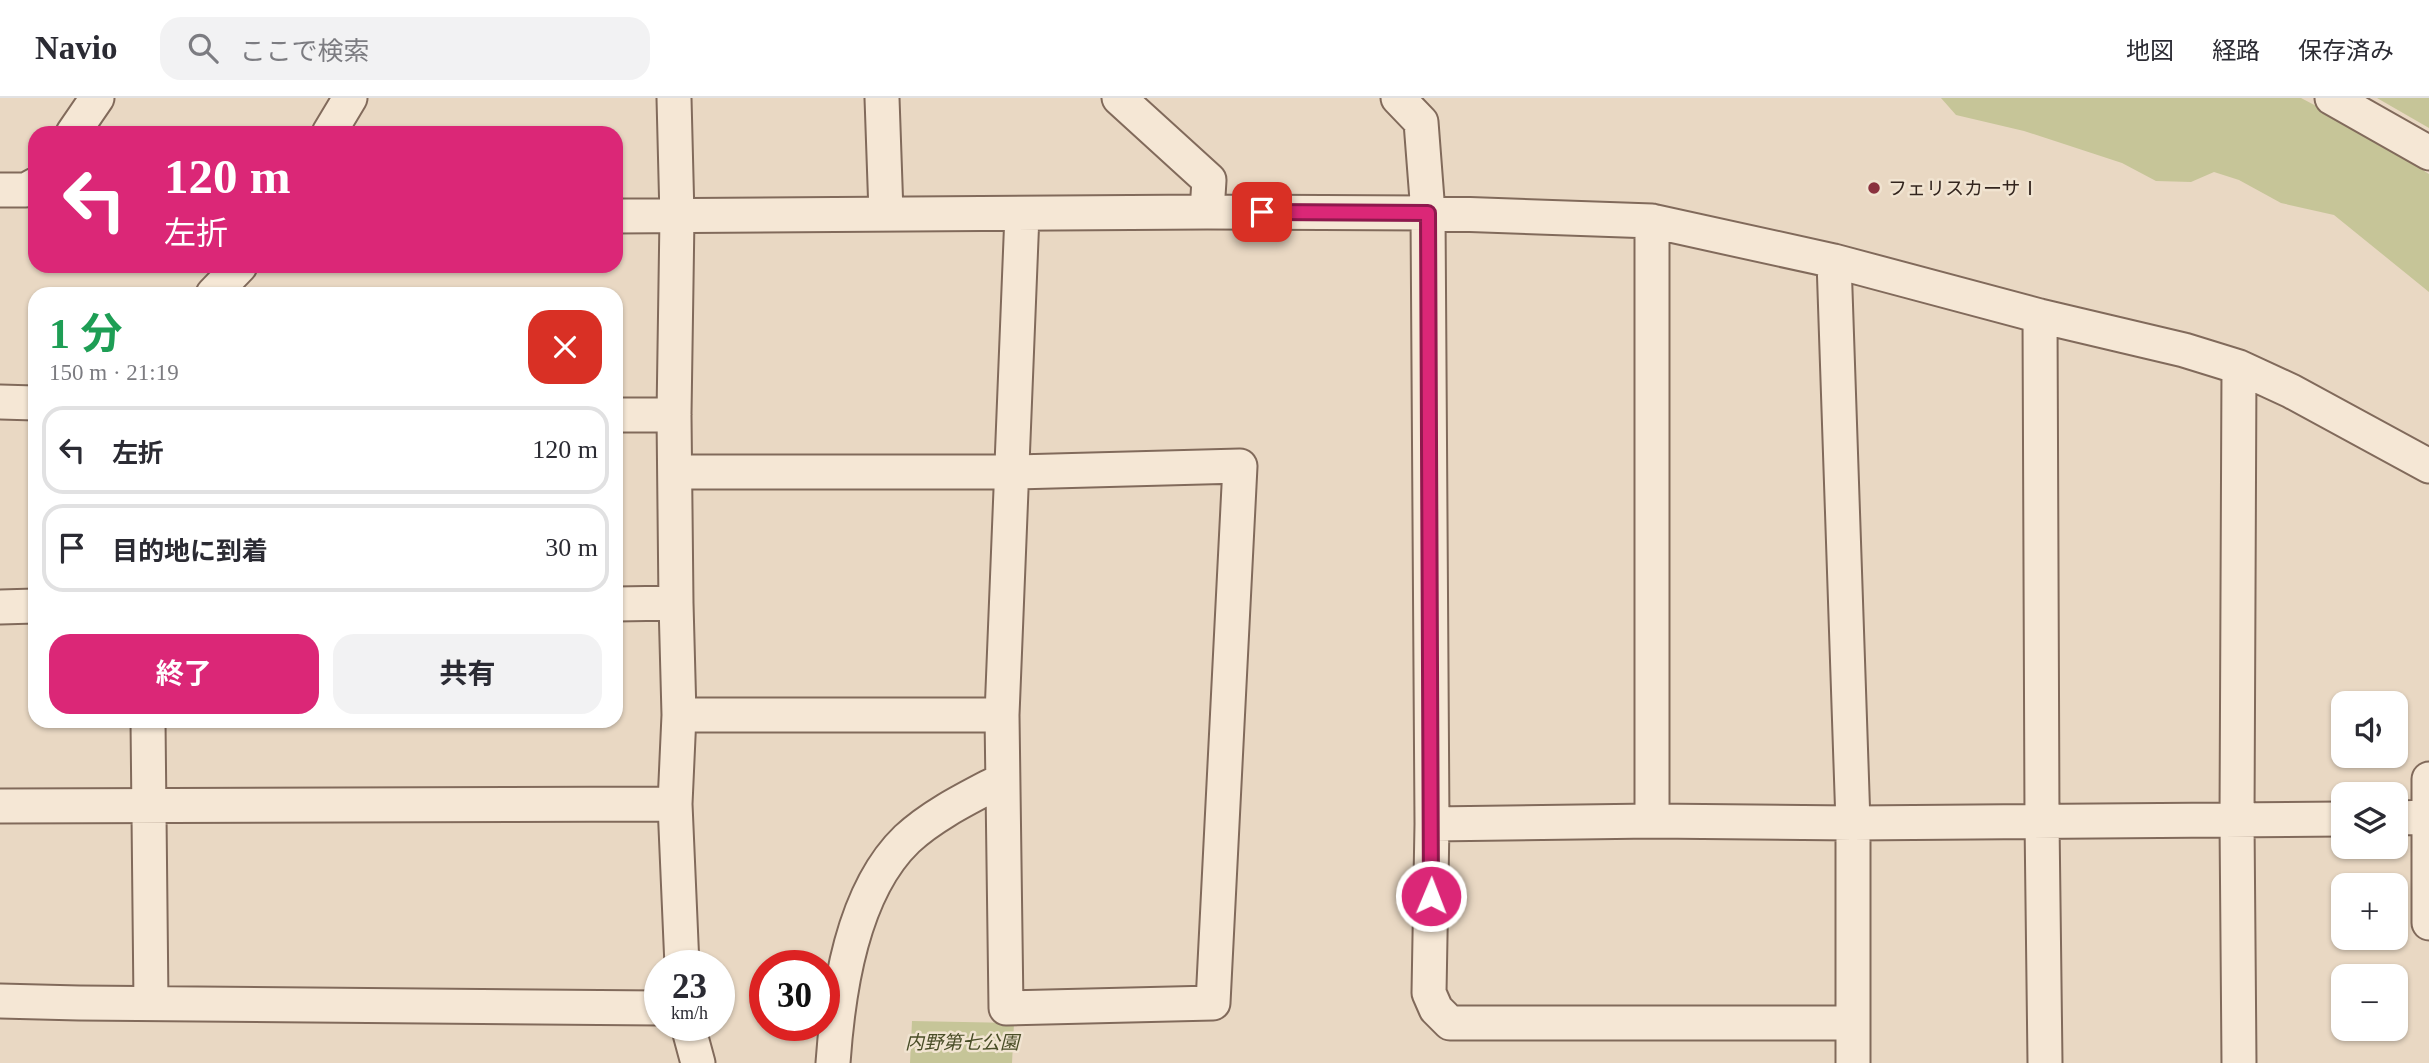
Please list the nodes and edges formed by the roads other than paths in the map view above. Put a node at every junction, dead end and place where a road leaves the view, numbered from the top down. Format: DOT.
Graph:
graph roads {
  1 [pos="97,98"];
  2 [pos="350,98"];
  3 [pos="674,98"];
  4 [pos="882,98"];
  5 [pos="1119,98"];
  6 [pos="1398,98"];
  7 [pos="2332,98"];
  8 [pos="78,126"];
  9 [pos="333,126"];
  10 [pos="2429,153"];
  11 [pos="28,189"];
  12 [pos="0,190"];
  13 [pos="886,212"];
  14 [pos="1207,212"];
  15 [pos="1428,213"];
  16 [pos="1023,215"];
  17 [pos="623,216"];
  18 [pos="677,217"];
  19 [pos="1652,221"];
  20 [pos="1834,261"];
  21 [pos="233,273"];
  22 [pos="220,287"];
  23 [pos="2040,316"];
  24 [pos="2239,367"];
  25 [pos="0,402"];
  26 [pos="28,403"];
  27 [pos="623,415"];
  28 [pos="674,415"];
  29 [pos="2429,466"];
  30 [pos="675,472"];
  31 [pos="1013,472"];
  32 [pos="623,604"];
  33 [pos="676,604"];
  34 [pos="28,606"];
  35 [pos="0,607"];
  36 [pos="678,715"];
  37 [pos="1002,715"];
  38 [pos="148,728"];
  39 [pos="2429,779"];
  40 [pos="1002,780"];
  41 [pos="675,804"];
  42 [pos="0,806"];
  43 [pos="147,806"];
  44 [pos="2417,818"];
  45 [pos="2331,819"];
  46 [pos="1652,821"];
  47 [pos="2042,821"];
  48 [pos="2237,821"];
  49 [pos="1432,824"];
  50 [pos="1853,824"];
  51 [pos="2429,923"];
  52 [pos="681,950"];
  53 [pos="0,1001"];
  54 [pos="151,1003"];
  55 [pos="644,1008"];
  56 [pos="1853,1023"];
  57 [pos="692,1041"];
  58 [pos="698,1063"];
  59 [pos="833,1063"];
  60 [pos="1853,1063"];
  61 [pos="2045,1063"];
  62 [pos="2239,1063"];
  1 -- 8 [label="street"];
  2 -- 9 [label="street"];
  3 -- 18 [label="street"];
  4 -- 13 [label="street"];
  5 -- 14 [label="street"];
  6 -- 15 [label="street"];
  7 -- 10 [label="street"];
  11 -- 12 [label="street"];
  13 -- 16 [label="street"];
  13 -- 18 [label="street"];
  14 -- 15 [label="street"];
  14 -- 16 [label="street"];
  15 -- 19 [label="street"];
  15 -- 49 [label="street"];
  16 -- 31 [label="street"];
  17 -- 18 [label="street"];
  18 -- 28 [label="street"];
  19 -- 20 [label="street"];
  19 -- 46 [label="street"];
  20 -- 23 [label="street"];
  20 -- 50 [label="street"];
  21 -- 22 [label="street"];
  23 -- 24 [label="street"];
  23 -- 47 [label="street"];
  24 -- 29 [label="street"];
  24 -- 48 [label="street"];
  25 -- 26 [label="street"];
  27 -- 28 [label="street"];
  28 -- 30 [label="street"];
  30 -- 31 [label="street"];
  30 -- 33 [label="street"];
  31 -- 37 [label="street"];
  31 -- 40 [label="street"];
  32 -- 33 [label="street"];
  33 -- 36 [label="street"];
  34 -- 35 [label="street"];
  36 -- 37 [label="street"];
  36 -- 41 [label="street"];
  37 -- 40 [label="street"];
  38 -- 43 [label="street"];
  39 -- 44 [label="street"];
  40 -- 59 [label="street"];
  41 -- 43 [label="street"];
  41 -- 52 [label="street"];
  42 -- 43 [label="street"];
  43 -- 54 [label="street"];
  44 -- 51 [label="street"];
  45 -- 48 [label="street"];
  46 -- 49 [label="street"];
  46 -- 50 [label="street"];
  47 -- 48 [label="street"];
  47 -- 50 [label="street"];
  47 -- 61 [label="street"];
  48 -- 62 [label="street"];
  49 -- 56 [label="street"];
  50 -- 56 [label="street"];
  53 -- 54 [label="street"];
  54 -- 55 [label="street"];
  56 -- 60 [label="street"];
  57 -- 58 [label="street"];
}
